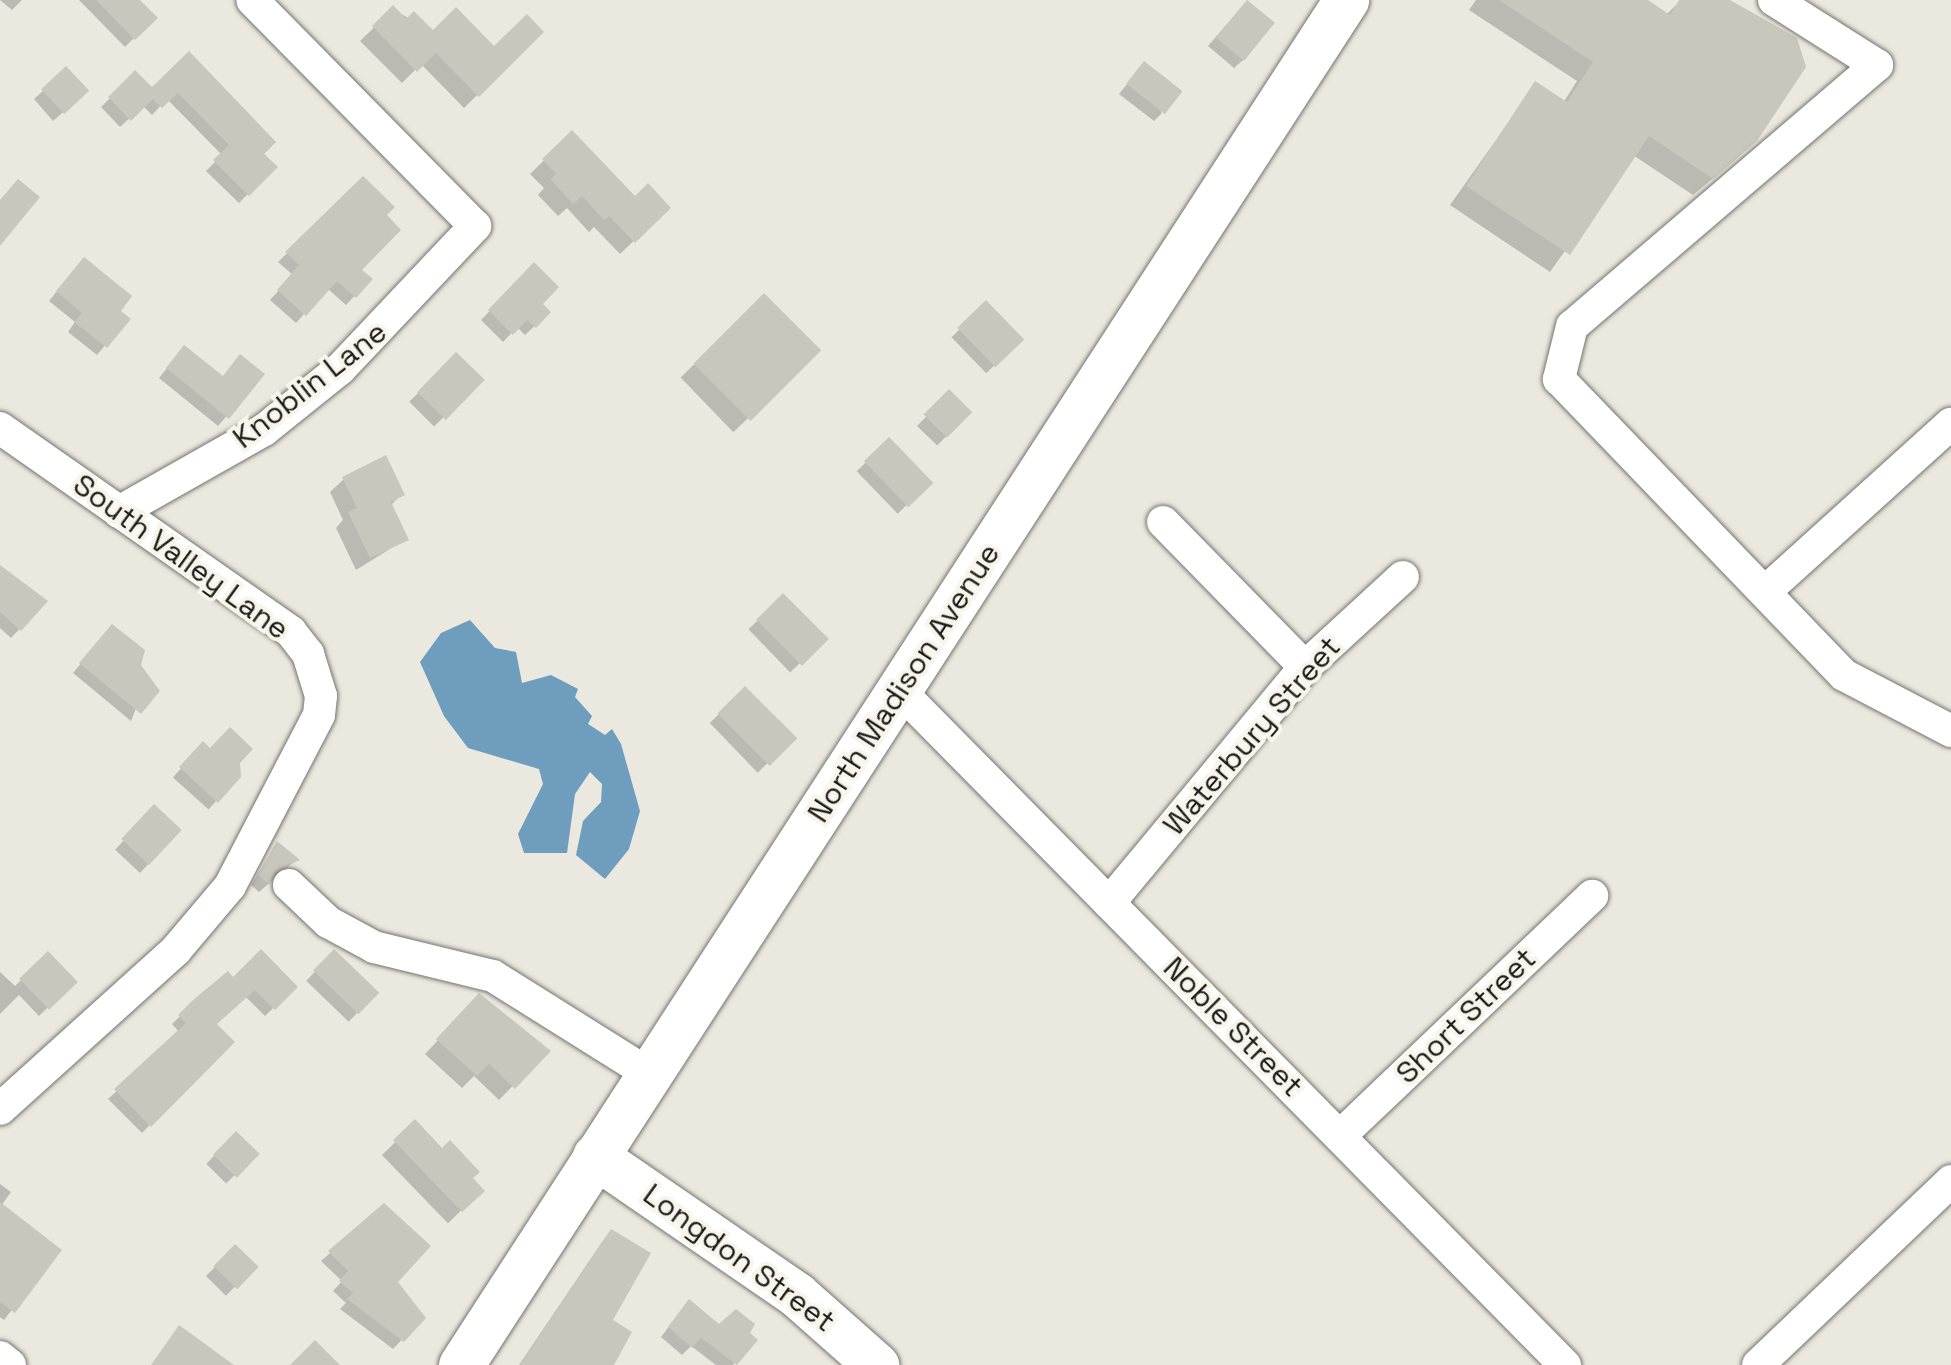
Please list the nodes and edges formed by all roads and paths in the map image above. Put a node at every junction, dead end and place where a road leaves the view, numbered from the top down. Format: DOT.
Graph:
graph roads {
  1 [pos="252,0"];
  2 [pos="1346,0"];
  3 [pos="1774,0"];
  4 [pos="1951,424"];
  5 [pos="0,428"];
  6 [pos="120,512"];
  7 [pos="1163,522"];
  8 [pos="1403,577"];
  9 [pos="1767,590"];
  10 [pos="1305,668"];
  11 [pos="900,690"];
  12 [pos="1951,731"];
  13 [pos="290,885"];
  14 [pos="1592,896"];
  15 [pos="1109,903"];
  16 [pos="648,1074"];
  17 [pos="0,1109"];
  18 [pos="1340,1136"];
  19 [pos="595,1156"];
  20 [pos="1951,1180"];
  21 [pos="0,1357"];
  22 [pos="10,1365"];
  23 [pos="460,1365"];
  24 [pos="876,1365"];
  25 [pos="1565,1365"];
  26 [pos="1758,1365"];
  1 -- 6 [label="street, Knoblin Lane"];
  2 -- 11 [label="main road, North Madison Avenue"];
  3 -- 9 [label="street"];
  4 -- 9 [label="street"];
  5 -- 6 [label="street, South Valley Lane"];
  6 -- 17 [label="street, South Valley Lane"];
  7 -- 10 [label="street"];
  8 -- 10 [label="street, Waterbury Street"];
  9 -- 12 [label="street"];
  10 -- 15 [label="street, Waterbury Street"];
  11 -- 15 [label="street, Noble Street"];
  11 -- 16 [label="main road, North Madison Avenue"];
  13 -- 16 [label="street"];
  14 -- 18 [label="street, Short Street"];
  15 -- 18 [label="street, Noble Street"];
  16 -- 19 [label="main road, North Madison Avenue"];
  18 -- 25 [label="street, Noble Street"];
  19 -- 23 [label="main road, North Madison Avenue"];
  19 -- 24 [label="main road, Longdon Street"];
  20 -- 26 [label="street"];
  21 -- 22 [label="street"];
}
